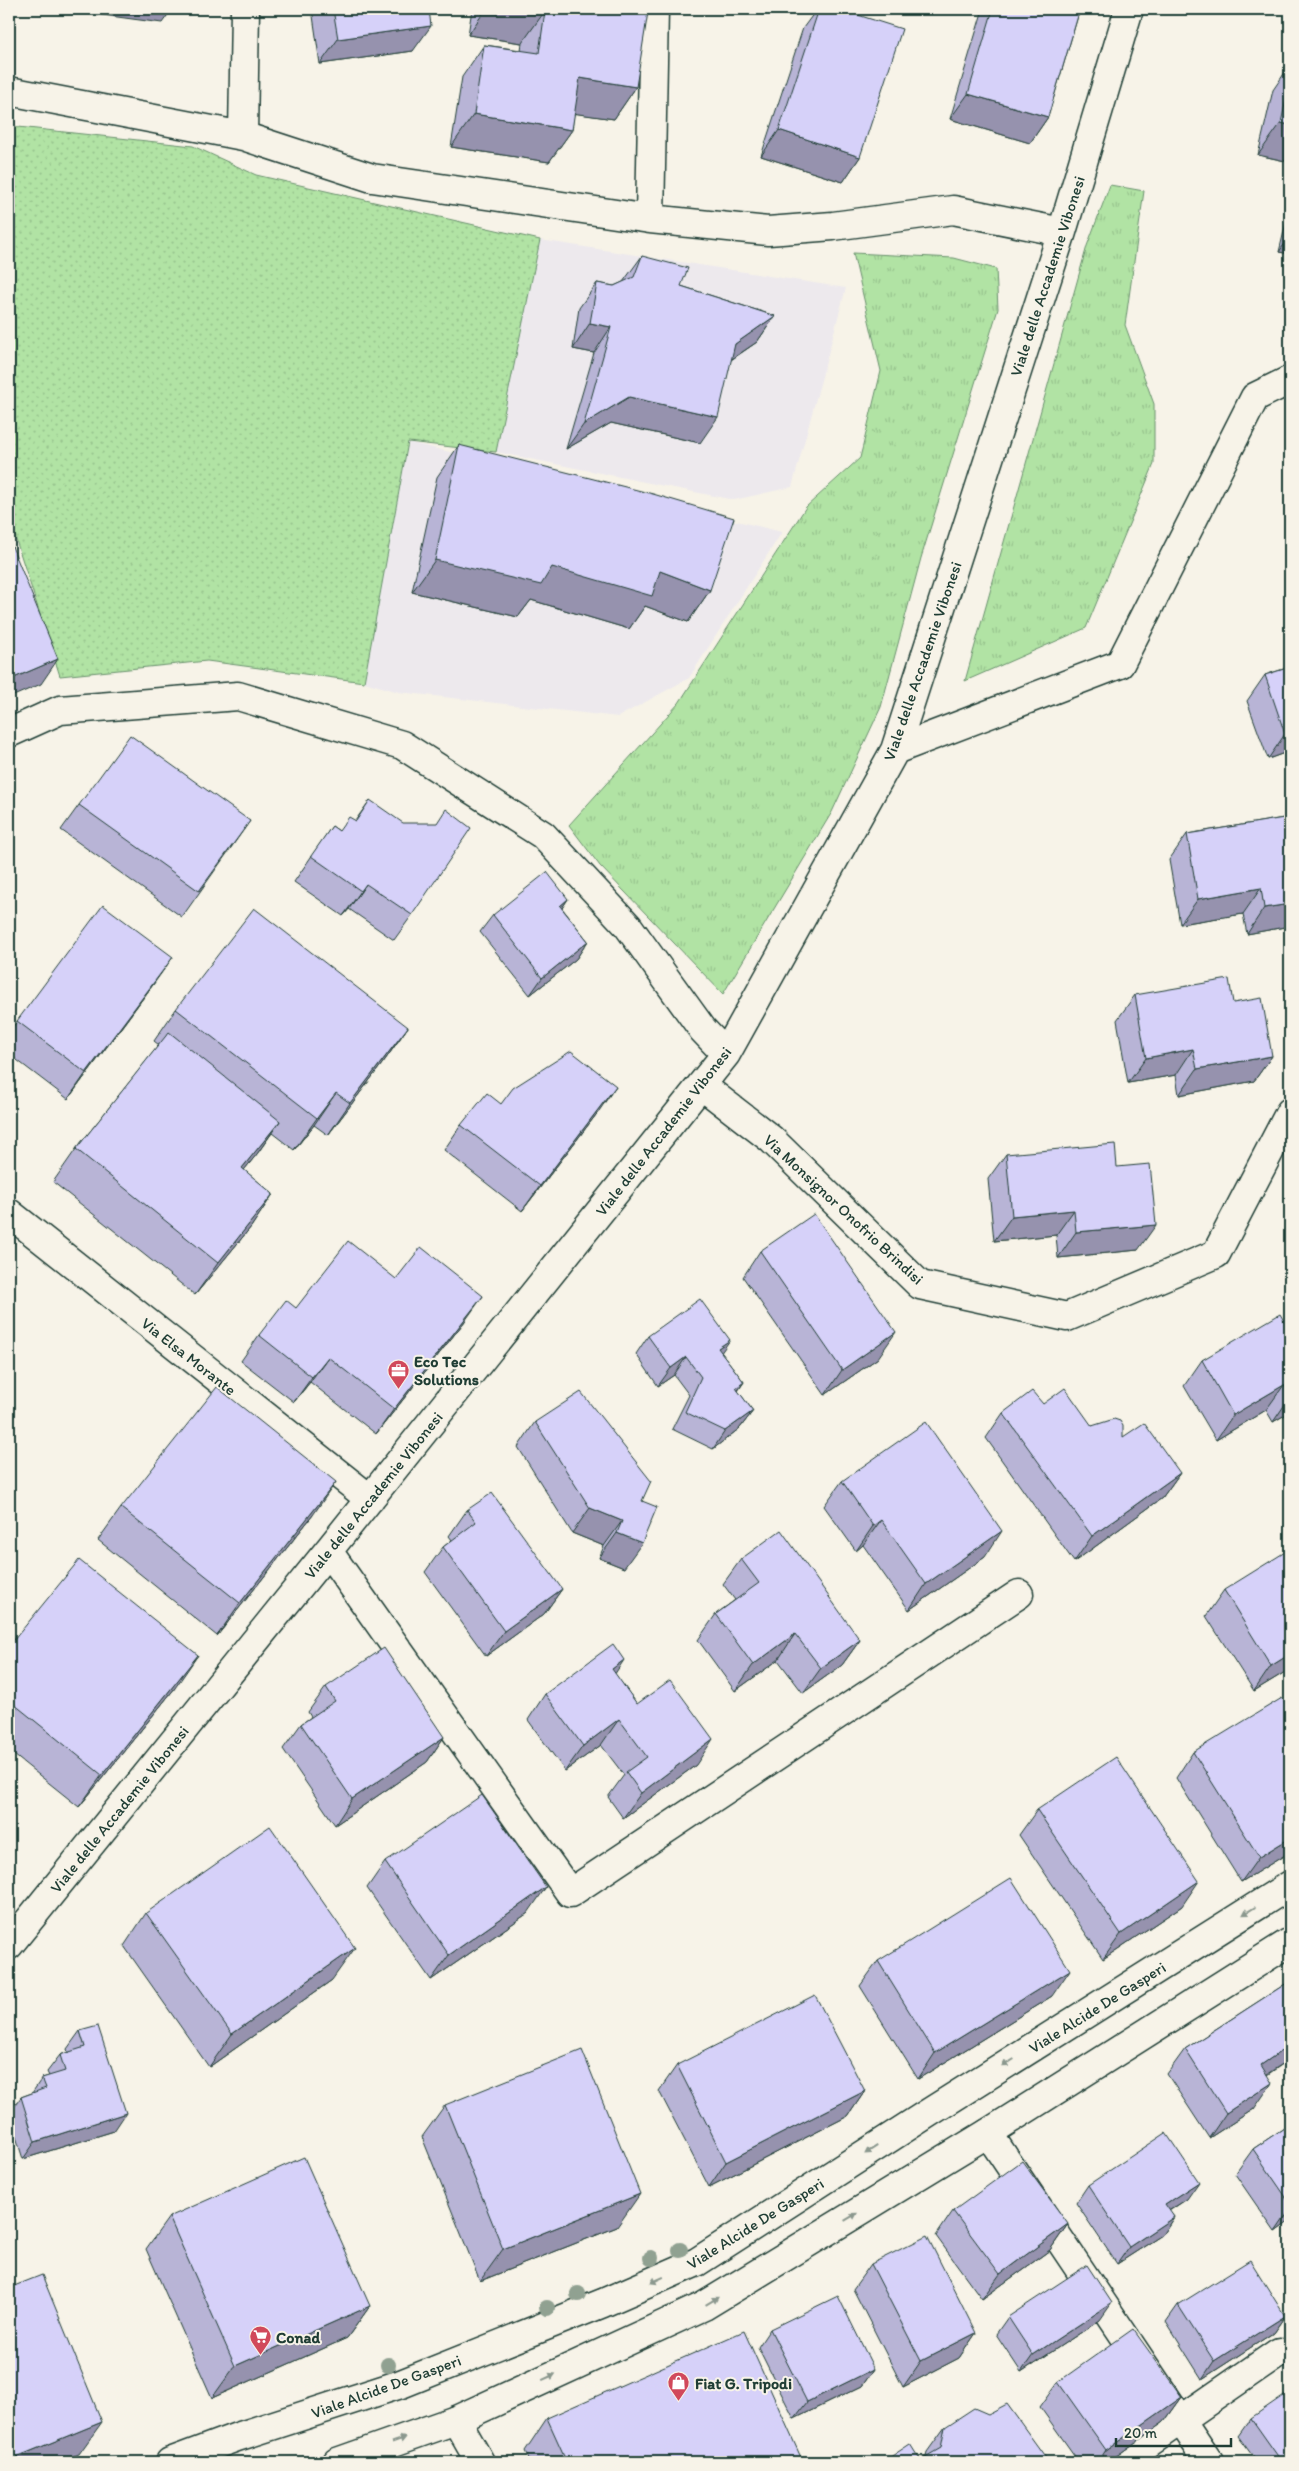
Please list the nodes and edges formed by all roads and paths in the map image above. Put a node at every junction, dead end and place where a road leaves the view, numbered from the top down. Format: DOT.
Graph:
graph roads {
  1 [pos="245,9"];
  2 [pos="654,9"];
  3 [pos="1129,9"];
  4 [pos="9,91"];
  5 [pos="243,136"];
  6 [pos="650,219"];
  7 [pos="1062,232"];
  8 [pos="1290,380"];
  9 [pos="9,732"];
  10 [pos="895,750"];
  11 [pos="726,1054"];
  12 [pos="701,1085"];
  13 [pos="1290,1112"];
  14 [pos="9,1213"];
  15 [pos="370,1499"];
  16 [pos="328,1552"];
  17 [pos="1019,1594"];
  18 [pos="1290,1885"];
  19 [pos="1290,1942"];
  20 [pos="9,1945"];
  21 [pos="988,2133"];
  22 [pos="1279,2352"];
  23 [pos="456,2420"];
  24 [pos="1181,2420"];
  25 [pos="170,2462"];
  26 [pos="337,2462"];
  27 [pos="480,2462"];
  28 [pos="1120,2462"];
  29 [pos="1209,2462"];
  1 -- 5 [label="street"];
  2 -- 6 [label="street"];
  3 -- 7 [label="street, Viale delle Accademie Vibonesi"];
  4 -- 5 [label="street"];
  5 -- 6 [label="street"];
  6 -- 7 [label="street"];
  7 -- 10 [label="street, Viale delle Accademie Vibonesi"];
  8 -- 10 [label="street"];
  9 -- 11 [label="street"];
  10 -- 11 [label="street, Viale delle Accademie Vibonesi"];
  11 -- 12 [label="street, Viale delle Accademie Vibonesi"];
  12 -- 13 [label="street, Via Monsignor Onofrio Brindisi"];
  12 -- 15 [label="street, Viale delle Accademie Vibonesi"];
  14 -- 15 [label="street, Via Elsa Morante"];
  15 -- 16 [label="street, Viale delle Accademie Vibonesi"];
  16 -- 17 [label="street"];
  16 -- 20 [label="street, Viale delle Accademie Vibonesi"];
  18 -- 25 [label="street, Viale Alcide De Gasperi, one-way"];
  19 -- 21 [label="street"];
  23 -- 21 [label="street, one-way"];
  21 -- 24 [label="street"];
  22 -- 24 [label="street"];
  26 -- 23 [label="street, one-way"];
  23 -- 27 [label="street"];
  24 -- 28 [label="street"];
  24 -- 29 [label="street"];
}
